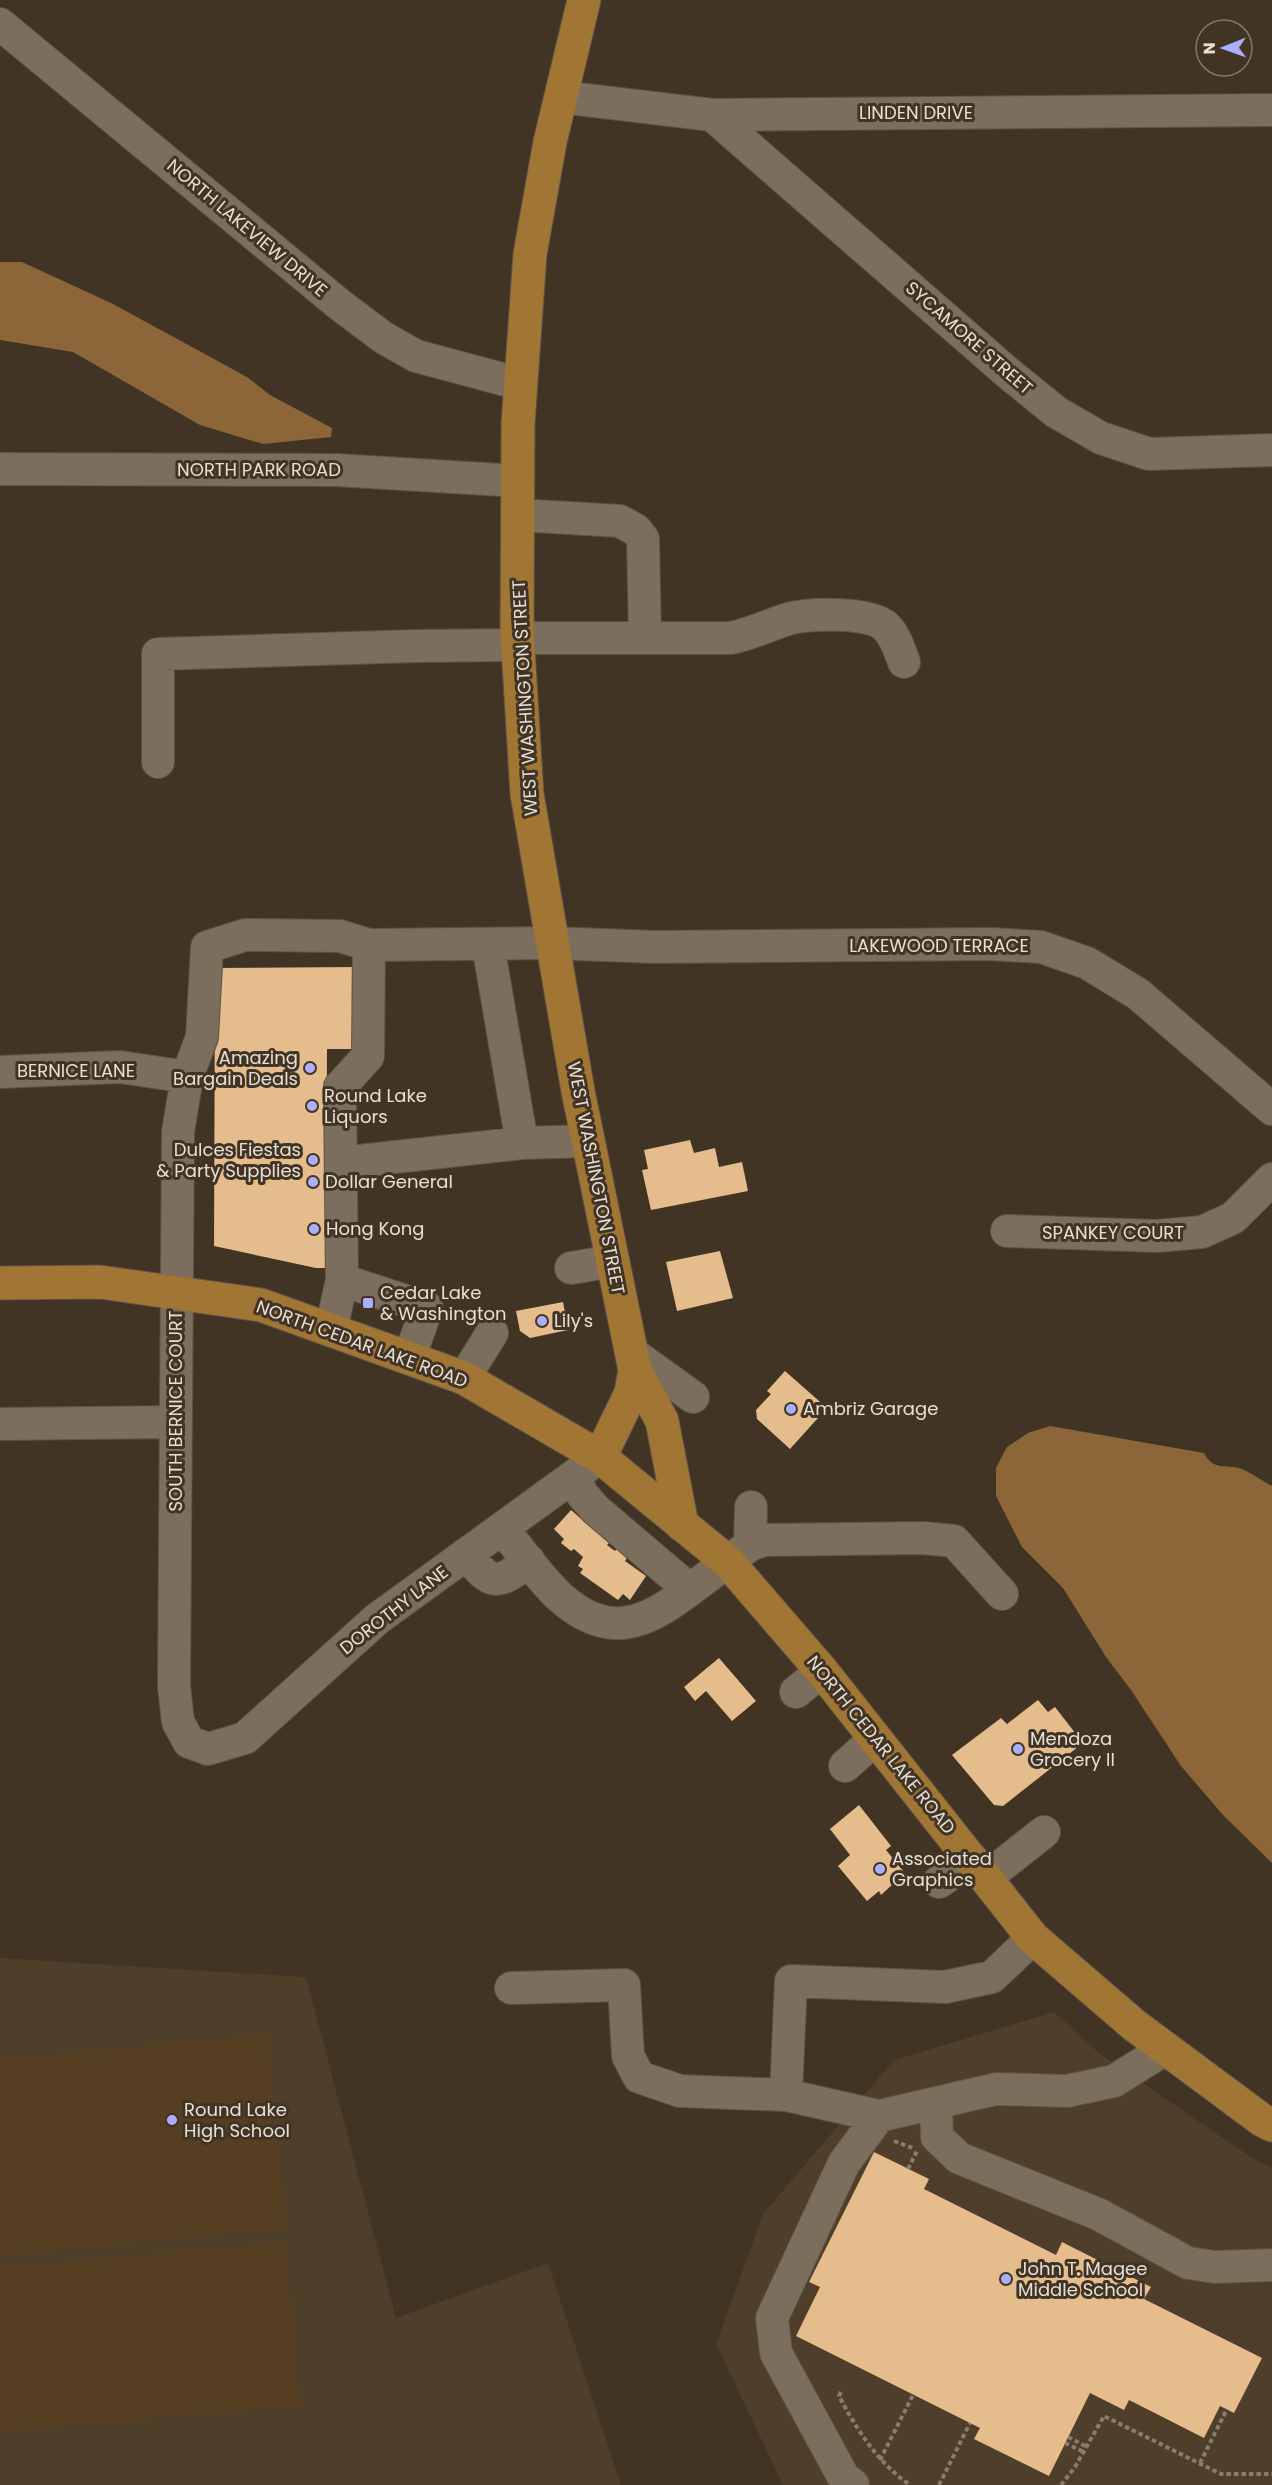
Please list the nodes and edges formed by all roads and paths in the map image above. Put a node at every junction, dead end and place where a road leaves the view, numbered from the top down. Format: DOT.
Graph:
graph roads {
  1 [pos="584,0"];
  2 [pos="0,24"];
  3 [pos="561,97"];
  4 [pos="1272,110"];
  5 [pos="712,115"];
  6 [pos="521,384"];
  7 [pos="1272,450"];
  8 [pos="0,469"];
  9 [pos="518,481"];
  10 [pos="518,515"];
  11 [pos="645,638"];
  12 [pos="518,641"];
  13 [pos="904,662"];
  14 [pos="158,762"];
  15 [pos="552,943"];
  16 [pos="369,945"];
  17 [pos="488,945"];
  18 [pos="0,1072"];
  19 [pos="187,1077"];
  20 [pos="1272,1109"];
  21 [pos="588,1141"];
  22 [pos="522,1143"];
  23 [pos="341,1163"];
  24 [pos="1272,1179"];
  25 [pos="1007,1231"];
  26 [pos="613,1260"];
  27 [pos="571,1268"];
  28 [pos="342,1280"];
  29 [pos="0,1283"];
  30 [pos="177,1293"];
  31 [pos="332,1330"];
  32 [pos="492,1333"];
  33 [pos="409,1358"];
  34 [pos="633,1361"];
  35 [pos="464,1378"];
  36 [pos="693,1396"];
  37 [pos="176,1422"];
  38 [pos="0,1424"];
  39 [pos="587,1466"];
  40 [pos="751,1507"];
  41 [pos="682,1525"];
  42 [pos="502,1528"];
  43 [pos="739,1553"];
  44 [pos="466,1554"];
  45 [pos="529,1561"];
  46 [pos="690,1590"];
  47 [pos="1002,1594"];
  48 [pos="822,1671"];
  49 [pos="796,1692"];
  50 [pos="876,1739"];
  51 [pos="189,1742"];
  52 [pos="845,1766"];
  53 [pos="1044,1832"];
  54 [pos="979,1868"];
  55 [pos="939,1882"];
  56 [pos="1033,1938"];
  57 [pos="511,1988"];
  58 [pos="1165,2049"];
  59 [pos="786,2095"];
  60 [pos="936,2103"];
  61 [pos="879,2116"];
  62 [pos="1272,2125"];
  63 [pos="917,2150"];
  64 [pos="908,2169"];
  65 [pos="1272,2265"];
  66 [pos="841,2392"];
  67 [pos="913,2395"];
  68 [pos="1227,2409"];
  69 [pos="970,2423"];
  70 [pos="1068,2437"];
  71 [pos="1065,2443"];
  72 [pos="1087,2447"];
  73 [pos="1084,2452"];
  74 [pos="880,2460"];
  75 [pos="1200,2463"];
  76 [pos="1272,2474"];
  77 [pos="853,2485"];
  78 [pos="910,2485"];
  79 [pos="939,2485"];
  80 [pos="1061,2485"];
  1 -- 3 [label="main road, WEST WASHINGTON STREET"];
  2 -- 6 [label="street, NORTH LAKEVIEW DRIVE"];
  3 -- 5 [label="street, LINDEN DRIVE"];
  3 -- 6 [label="main road, WEST WASHINGTON STREET"];
  4 -- 5 [label="street, LINDEN DRIVE"];
  5 -- 7 [label="street, SYCAMORE STREET"];
  6 -- 9 [label="main road, WEST WASHINGTON STREET"];
  8 -- 9 [label="street, NORTH PARK ROAD"];
  9 -- 10 [label="main road, WEST WASHINGTON STREET"];
  10 -- 11 [label="street"];
  10 -- 12 [label="main road, WEST WASHINGTON STREET"];
  11 -- 12 [label="street"];
  11 -- 13 [label="street"];
  12 -- 14 [label="street"];
  12 -- 15 [label="main road, WEST WASHINGTON STREET"];
  15 -- 17 [label="street, LAKEWOOD TERRACE"];
  15 -- 20 [label="street, LAKEWOOD TERRACE"];
  15 -- 21 [label="main road, WEST WASHINGTON STREET"];
  16 -- 17 [label="street, LAKEWOOD TERRACE"];
  16 -- 19 [label="street, SOUTH BERNICE COURT"];
  16 -- 23 [label="street"];
  17 -- 22 [label="street"];
  18 -- 19 [label="street, BERNICE LANE"];
  19 -- 30 [label="street, SOUTH BERNICE COURT"];
  21 -- 22 [label="street"];
  21 -- 26 [label="main road, WEST WASHINGTON STREET"];
  22 -- 23 [label="street"];
  23 -- 28 [label="street"];
  24 -- 25 [label="street, SPANKEY COURT"];
  26 -- 27 [label="street"];
  26 -- 34 [label="main road, WEST WASHINGTON STREET"];
  28 -- 31 [label="street"];
  28 -- 33 [label="street"];
  29 -- 30 [label="main road, NORTH CEDAR LAKE ROAD"];
  30 -- 31 [label="main road, NORTH CEDAR LAKE ROAD"];
  30 -- 37 [label="street, SOUTH BERNICE COURT"];
  31 -- 33 [label="main road, NORTH CEDAR LAKE ROAD"];
  32 -- 35 [label="street"];
  33 -- 35 [label="main road, NORTH CEDAR LAKE ROAD"];
  34 -- 36 [label="street"];
  34 -- 39 [label="main road, WEST WASHINGTON STREET"];
  34 -- 41 [label="main road"];
  35 -- 39 [label="main road, NORTH CEDAR LAKE ROAD"];
  37 -- 38 [label="street"];
  37 -- 51 [label="street, SOUTH BERNICE COURT"];
  39 -- 41 [label="main road, NORTH CEDAR LAKE ROAD"];
  39 -- 42 [label="street, DOROTHY LANE"];
  39 -- 46 [label="street"];
  40 -- 43 [label="street"];
  41 -- 43 [label="main road, NORTH CEDAR LAKE ROAD"];
  42 -- 44 [label="street, DOROTHY LANE"];
  42 -- 45 [label="street"];
  43 -- 46 [label="street"];
  43 -- 47 [label="street"];
  43 -- 48 [label="main road, NORTH CEDAR LAKE ROAD"];
  44 -- 45 [label="street"];
  44 -- 51 [label="street, DOROTHY LANE"];
  45 -- 46 [label="street"];
  48 -- 49 [label="street"];
  48 -- 50 [label="main road, NORTH CEDAR LAKE ROAD"];
  50 -- 52 [label="street"];
  50 -- 54 [label="main road, NORTH CEDAR LAKE ROAD"];
  53 -- 54 [label="street"];
  54 -- 55 [label="street"];
  54 -- 56 [label="main road, NORTH CEDAR LAKE ROAD"];
  56 -- 58 [label="main road, NORTH CEDAR LAKE ROAD"];
  56 -- 59 [label="street"];
  57 -- 59 [label="street"];
  58 -- 60 [label="street"];
  58 -- 62 [label="main road, NORTH CEDAR LAKE ROAD"];
  59 -- 61 [label="street"];
  60 -- 61 [label="street"];
  60 -- 65 [label="street"];
  61 -- 77 [label="street"];
  63 -- 64 [label="path"];
  66 -- 74 [label="path"];
  67 -- 74 [label="path"];
  68 -- 75 [label="path"];
  69 -- 79 [label="path"];
  70 -- 72 [label="path"];
  71 -- 73 [label="path"];
  72 -- 73 [label="path"];
  72 -- 75 [label="path"];
  73 -- 80 [label="path"];
  74 -- 78 [label="path"];
  75 -- 76 [label="path"];
}
